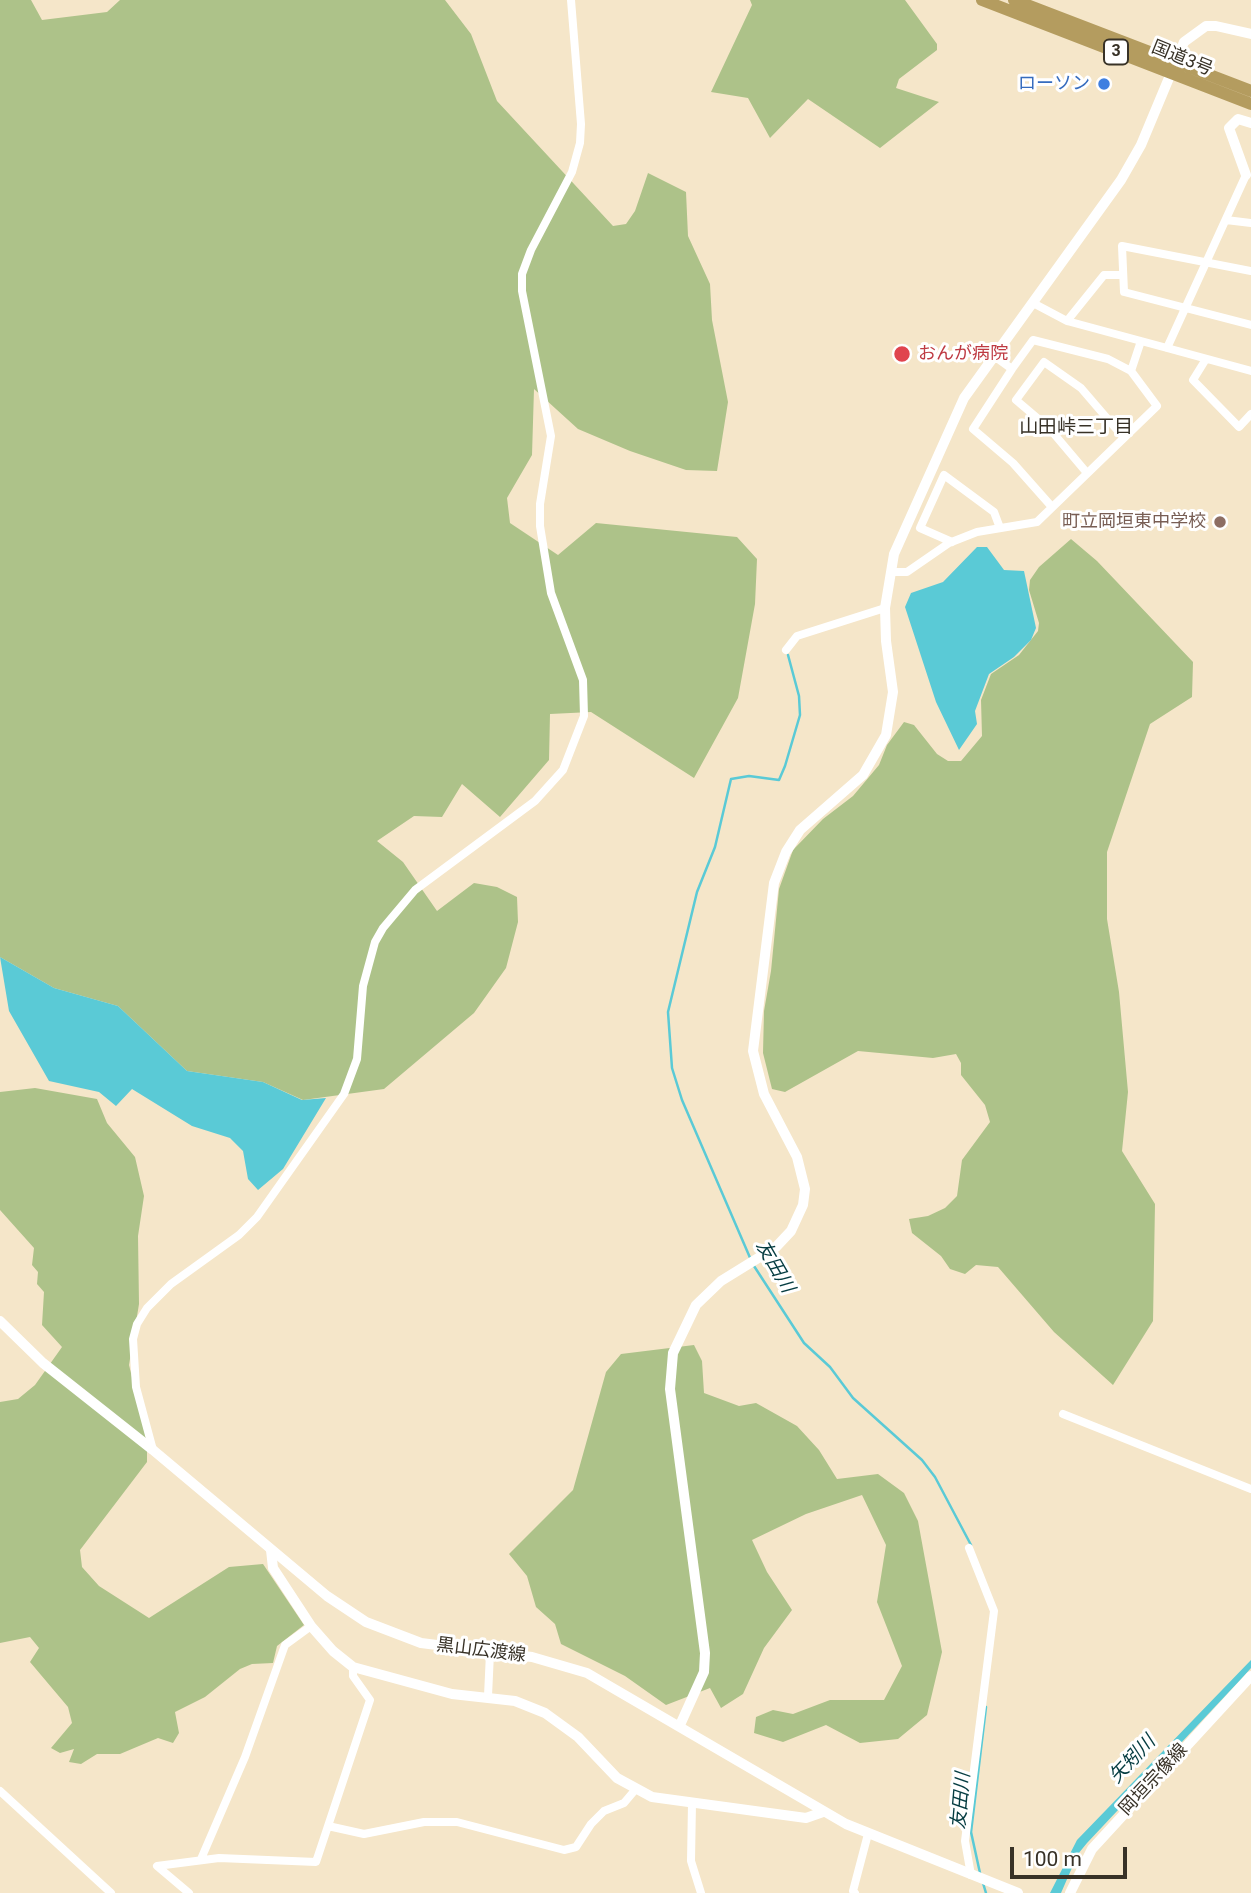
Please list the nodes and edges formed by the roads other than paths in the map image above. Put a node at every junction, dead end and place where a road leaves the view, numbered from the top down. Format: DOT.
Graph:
graph roads {
  1 [pos="571,0"];
  2 [pos="982,0"];
  3 [pos="1014,0"];
  4 [pos="1251,34"];
  5 [pos="1173,68"];
  6 [pos="1251,91"];
  7 [pos="1251,104"];
  8 [pos="1251,123"];
  9 [pos="1246,175"];
  10 [pos="1226,220"];
  11 [pos="1251,223"];
  12 [pos="1207,262"];
  13 [pos="1251,271"];
  14 [pos="1123,275"];
  15 [pos="1033,303"];
  16 [pos="1185,308"];
  17 [pos="1067,321"];
  18 [pos="1251,325"];
  19 [pos="1141,341"];
  20 [pos="1167,348"];
  21 [pos="994,356"];
  22 [pos="1206,359"];
  23 [pos="1012,369"];
  24 [pos="1131,371"];
  25 [pos="1251,371"];
  26 [pos="1251,414"];
  27 [pos="1124,438"];
  28 [pos="1087,473"];
  29 [pos="1052,507"];
  30 [pos="1000,528"];
  31 [pos="952,542"];
  32 [pos="891,572"];
  33 [pos="885,608"];
  34 [pos="786,650"];
  35 [pos="1,1323"];
  36 [pos="1063,1414"];
  37 [pos="153,1450"];
  38 [pos="1251,1489"];
  39 [pos="969,1548"];
  40 [pos="271,1549"];
  41 [pos="311,1626"];
  42 [pos="490,1653"];
  43 [pos="353,1667"];
  44 [pos="1251,1676"];
  45 [pos="488,1696"];
  46 [pos="680,1725"];
  47 [pos="635,1790"];
  48 [pos="0,1791"];
  49 [pos="692,1803"];
  50 [pos="823,1812"];
  51 [pos="328,1826"];
  52 [pos="868,1834"];
  53 [pos="201,1859"];
  54 [pos="971,1875"];
  55 [pos="111,1893"];
  56 [pos="189,1893"];
  57 [pos="701,1893"];
  58 [pos="855,1893"];
  59 [pos="1018,1893"];
  60 [pos="1070,1893"];
  1 -- 37 [label="street"];
  2 -- 5 [label="highway, 国道3号 / 3"];
  3 -- 5 [label="highway, 国道3号 / 3"];
  4 -- 5 [label="street"];
  5 -- 6 [label="highway, 国道3号 / 3"];
  5 -- 7 [label="highway, 国道3号 / 3"];
  5 -- 15 [label="street"];
  8 -- 9 [label="street"];
  9 -- 10 [label="street"];
  10 -- 11 [label="street"];
  10 -- 12 [label="street"];
  12 -- 13 [label="street"];
  12 -- 14 [label="street"];
  12 -- 16 [label="street"];
  14 -- 16 [label="street"];
  14 -- 17 [label="street"];
  15 -- 17 [label="street"];
  15 -- 21 [label="street"];
  16 -- 18 [label="street"];
  16 -- 20 [label="street"];
  17 -- 19 [label="street"];
  19 -- 20 [label="street"];
  19 -- 24 [label="street"];
  20 -- 22 [label="street"];
  21 -- 23 [label="street"];
  21 -- 32 [label="street"];
  22 -- 25 [label="street"];
  22 -- 26 [label="street"];
  23 -- 24 [label="street"];
  23 -- 29 [label="street"];
  24 -- 27 [label="street"];
  27 -- 28 [label="street"];
  27 -- 28 [label="street"];
  28 -- 29 [label="street"];
  29 -- 30 [label="street"];
  30 -- 31 [label="street"];
  30 -- 31 [label="street"];
  31 -- 32 [label="street"];
  32 -- 33 [label="street"];
  33 -- 34 [label="street"];
  33 -- 46 [label="street"];
  35 -- 37 [label="main road, 黒山広渡線"];
  36 -- 38 [label="street"];
  37 -- 40 [label="main road, 黒山広渡線"];
  39 -- 54 [label="street"];
  40 -- 41 [label="street"];
  40 -- 42 [label="main road, 黒山広渡線"];
  41 -- 43 [label="street"];
  41 -- 53 [label="street"];
  42 -- 45 [label="street"];
  42 -- 46 [label="main road, 黒山広渡線"];
  43 -- 45 [label="street"];
  43 -- 51 [label="street"];
  44 -- 60 [label="main road, 岡垣宗像線"];
  45 -- 47 [label="street"];
  46 -- 50 [label="main road, 黒山広渡線"];
  47 -- 49 [label="street"];
  47 -- 51 [label="street"];
  48 -- 55 [label="street"];
  49 -- 50 [label="street"];
  49 -- 57 [label="street"];
  50 -- 52 [label="main road, 黒山広渡線"];
  51 -- 53 [label="street"];
  52 -- 54 [label="main road, 黒山広渡線"];
  52 -- 58 [label="street"];
  53 -- 56 [label="street"];
  54 -- 59 [label="main road, 黒山広渡線"];
}
